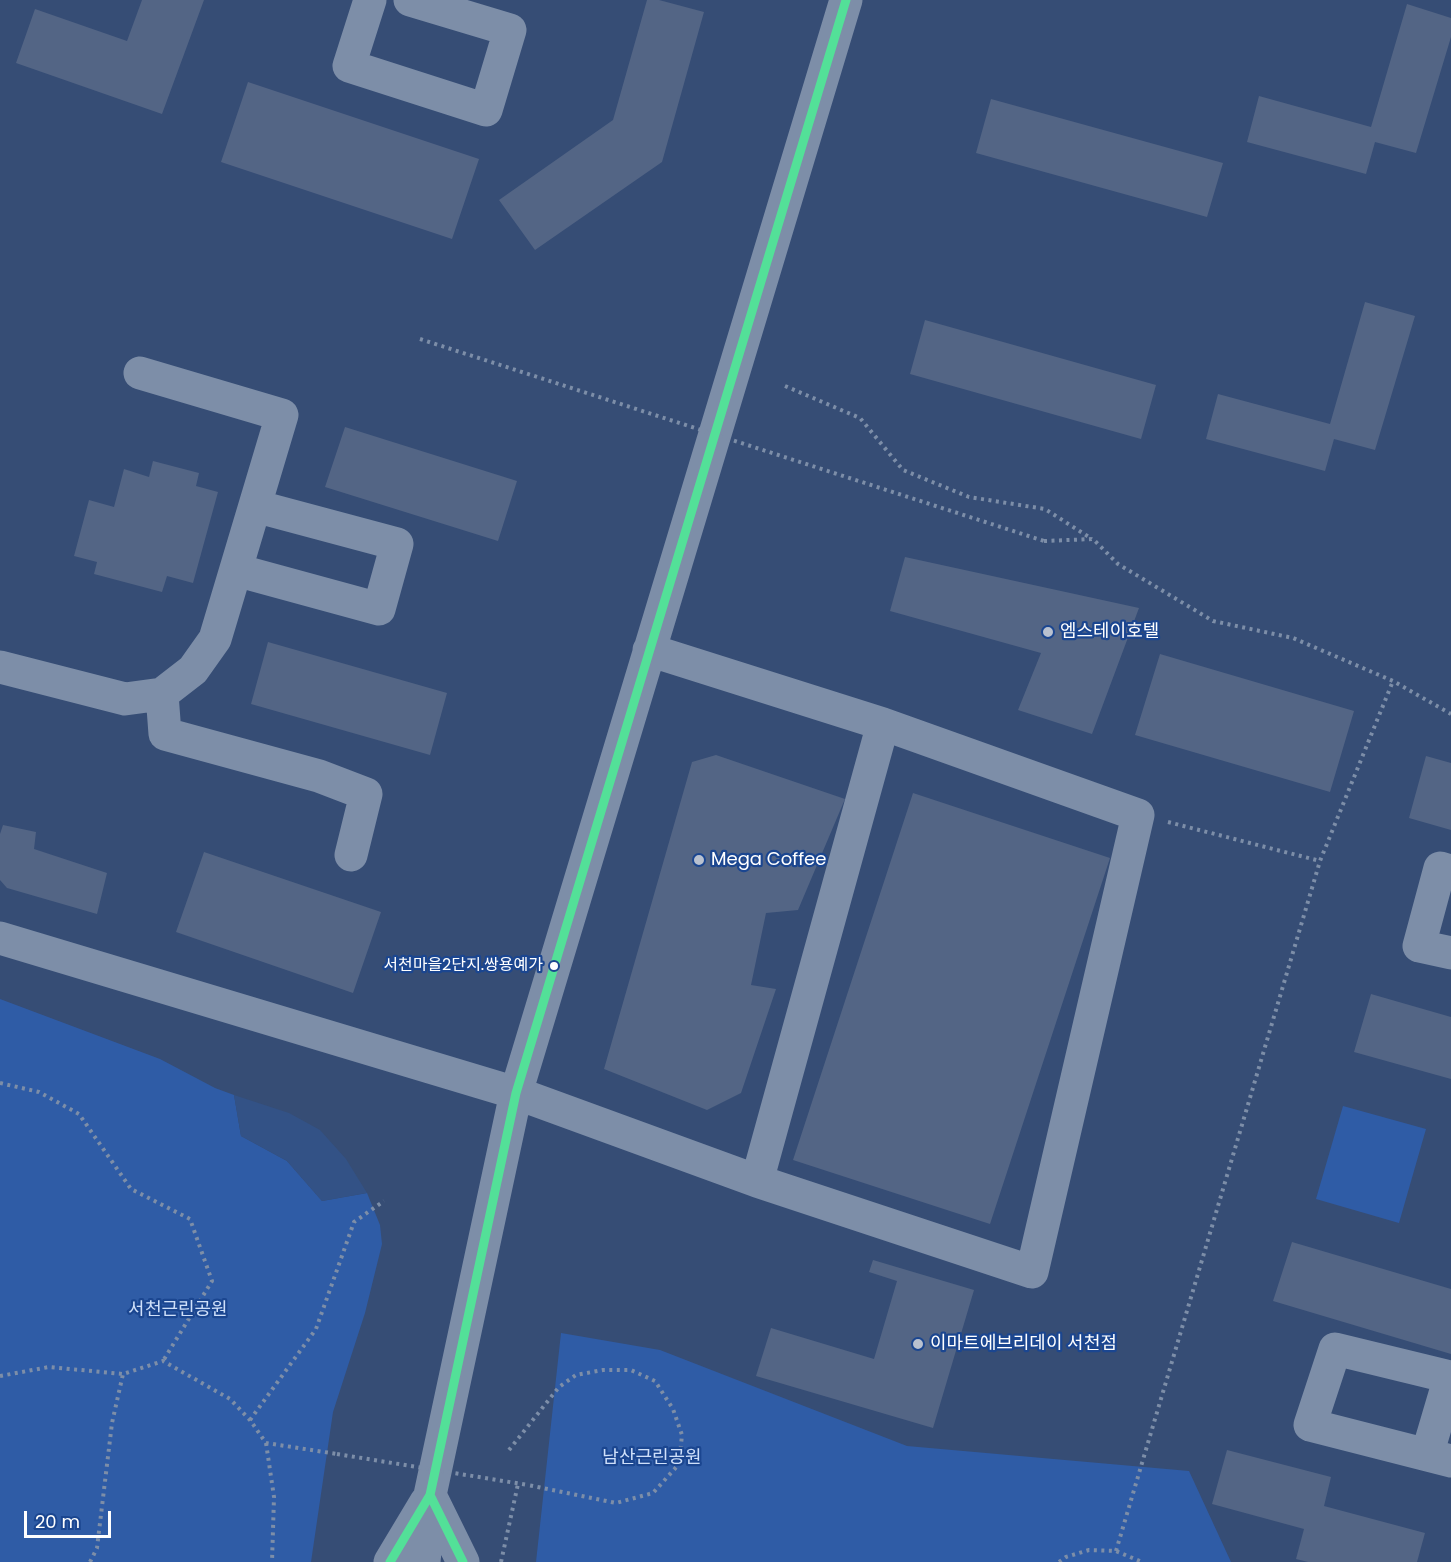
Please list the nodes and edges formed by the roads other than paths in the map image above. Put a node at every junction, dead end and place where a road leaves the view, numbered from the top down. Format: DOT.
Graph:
graph roads {
  1 [pos="370,0"];
  2 [pos="846,0"];
  3 [pos="424,2"];
  4 [pos="140,373"];
  5 [pos="255,506"];
  6 [pos="236,570"];
  7 [pos="650,650"];
  8 [pos="0,668"];
  9 [pos="162,694"];
  10 [pos="883,724"];
  11 [pos="351,855"];
  12 [pos="1451,871"];
  13 [pos="0,938"];
  14 [pos="1451,953"];
  15 [pos="516,1093"];
  16 [pos="757,1181"];
  17 [pos="430,1496"];
  18 [pos="390,1562"];
  19 [pos="424,1562"];
  20 [pos="463,1562"];
  1 -- 3 [label="street"];
  2 -- 7 [label="street"];
  4 -- 5 [label="street"];
  5 -- 6 [label="street"];
  5 -- 6 [label="street"];
  6 -- 9 [label="street"];
  7 -- 10 [label="street"];
  7 -- 15 [label="street"];
  8 -- 9 [label="street"];
  9 -- 11 [label="street"];
  10 -- 16 [label="street"];
  10 -- 16 [label="street"];
  12 -- 14 [label="street"];
  13 -- 15 [label="street"];
  15 -- 16 [label="street"];
  15 -- 17 [label="street"];
  17 -- 18 [label="street"];
  17 -- 19 [label="street"];
  17 -- 20 [label="street"];
}
